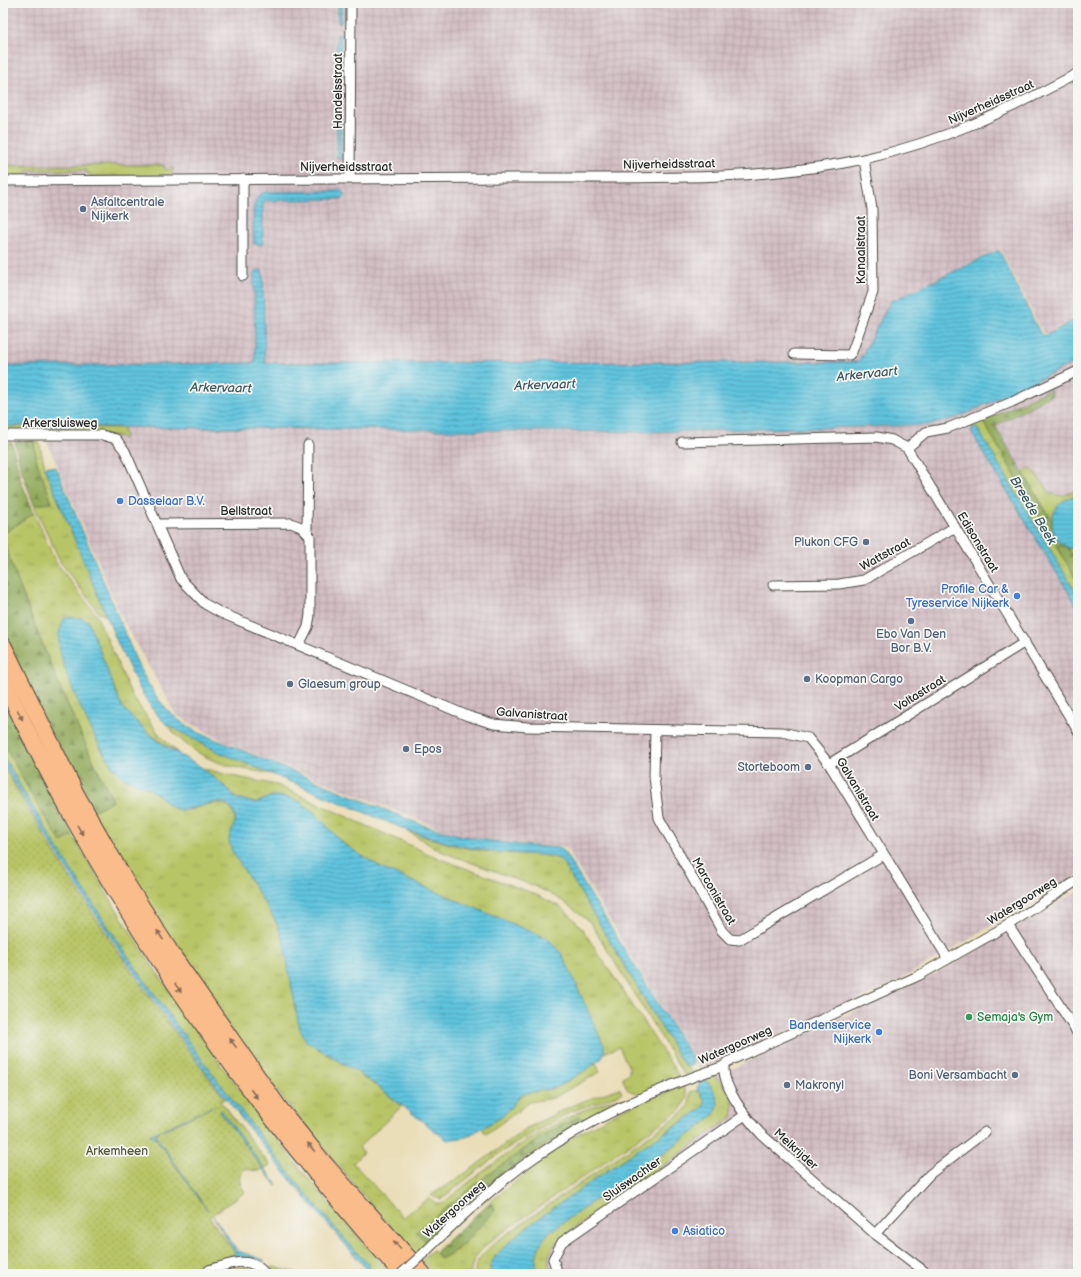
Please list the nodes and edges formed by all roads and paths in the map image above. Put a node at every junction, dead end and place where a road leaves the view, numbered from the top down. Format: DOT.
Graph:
graph roads {
  1 [pos="351,3"];
  2 [pos="1078,73"];
  3 [pos="864,159"];
  4 [pos="243,179"];
  5 [pos="350,179"];
  6 [pos="3,181"];
  7 [pos="243,276"];
  8 [pos="794,354"];
  9 [pos="1078,371"];
  10 [pos="3,435"];
  11 [pos="116,439"];
  12 [pos="682,442"];
  13 [pos="308,444"];
  14 [pos="907,448"];
  15 [pos="158,524"];
  16 [pos="955,527"];
  17 [pos="307,533"];
  18 [pos="773,585"];
  19 [pos="1025,642"];
  20 [pos="3,645"];
  21 [pos="300,645"];
  22 [pos="3,680"];
  23 [pos="655,731"];
  24 [pos="1078,731"];
  25 [pos="829,764"];
  26 [pos="883,855"];
  27 [pos="1078,880"];
  28 [pos="1008,925"];
  29 [pos="948,959"];
  30 [pos="1078,1034"];
  31 [pos="724,1066"];
  32 [pos="745,1116"];
  33 [pos="985,1132"];
  34 [pos="875,1234"];
  35 [pos="209,1270"];
  36 [pos="265,1274"];
  37 [pos="402,1274"];
  38 [pos="423,1274"];
  39 [pos="558,1274"];
  40 [pos="928,1274"];
  1 -- 5 [label="street, Handelsstraat"];
  2 -- 3 [label="street, Nijverheidsstraat"];
  3 -- 5 [label="street, Nijverheidsstraat"];
  3 -- 8 [label="street, Kanaalstraat"];
  4 -- 5 [label="street, Nijverheidsstraat"];
  4 -- 6 [label="street, Nijverheidsstraat"];
  4 -- 7 [label="street"];
  9 -- 14 [label="street"];
  10 -- 11 [label="street, Arkersluisweg"];
  11 -- 15 [label="street, Galvanistraat"];
  12 -- 14 [label="street"];
  13 -- 17 [label="street"];
  14 -- 16 [label="street, Edisonstraat"];
  15 -- 17 [label="street, Bellstraat"];
  15 -- 21 [label="street, Galvanistraat"];
  16 -- 18 [label="street, Wattstraat"];
  16 -- 19 [label="street, Edisonstraat"];
  17 -- 21 [label="street"];
  19 -- 24 [label="street, Edisonstraat"];
  19 -- 25 [label="street, Voltastraat"];
  38 -- 20 [label="highway, one-way"];
  21 -- 23 [label="street, Galvanistraat"];
  22 -- 37 [label="highway, one-way"];
  23 -- 25 [label="street, Galvanistraat"];
  23 -- 26 [label="street, Marconistraat"];
  25 -- 26 [label="street, Galvanistraat"];
  26 -- 29 [label="street, Galvanistraat"];
  27 -- 28 [label="street, Watergoorweg"];
  28 -- 29 [label="street, Watergoorweg"];
  28 -- 30 [label="street"];
  29 -- 31 [label="street, Watergoorweg"];
  31 -- 32 [label="street, Melkrijder"];
  31 -- 37 [label="street, Watergoorweg, bridge"];
  32 -- 34 [label="street, Melkrijder"];
  32 -- 39 [label="street, Sluiswachter"];
  33 -- 34 [label="street"];
  34 -- 40 [label="street, Melkrijder"];
  35 -- 36 [label="street"];
}
